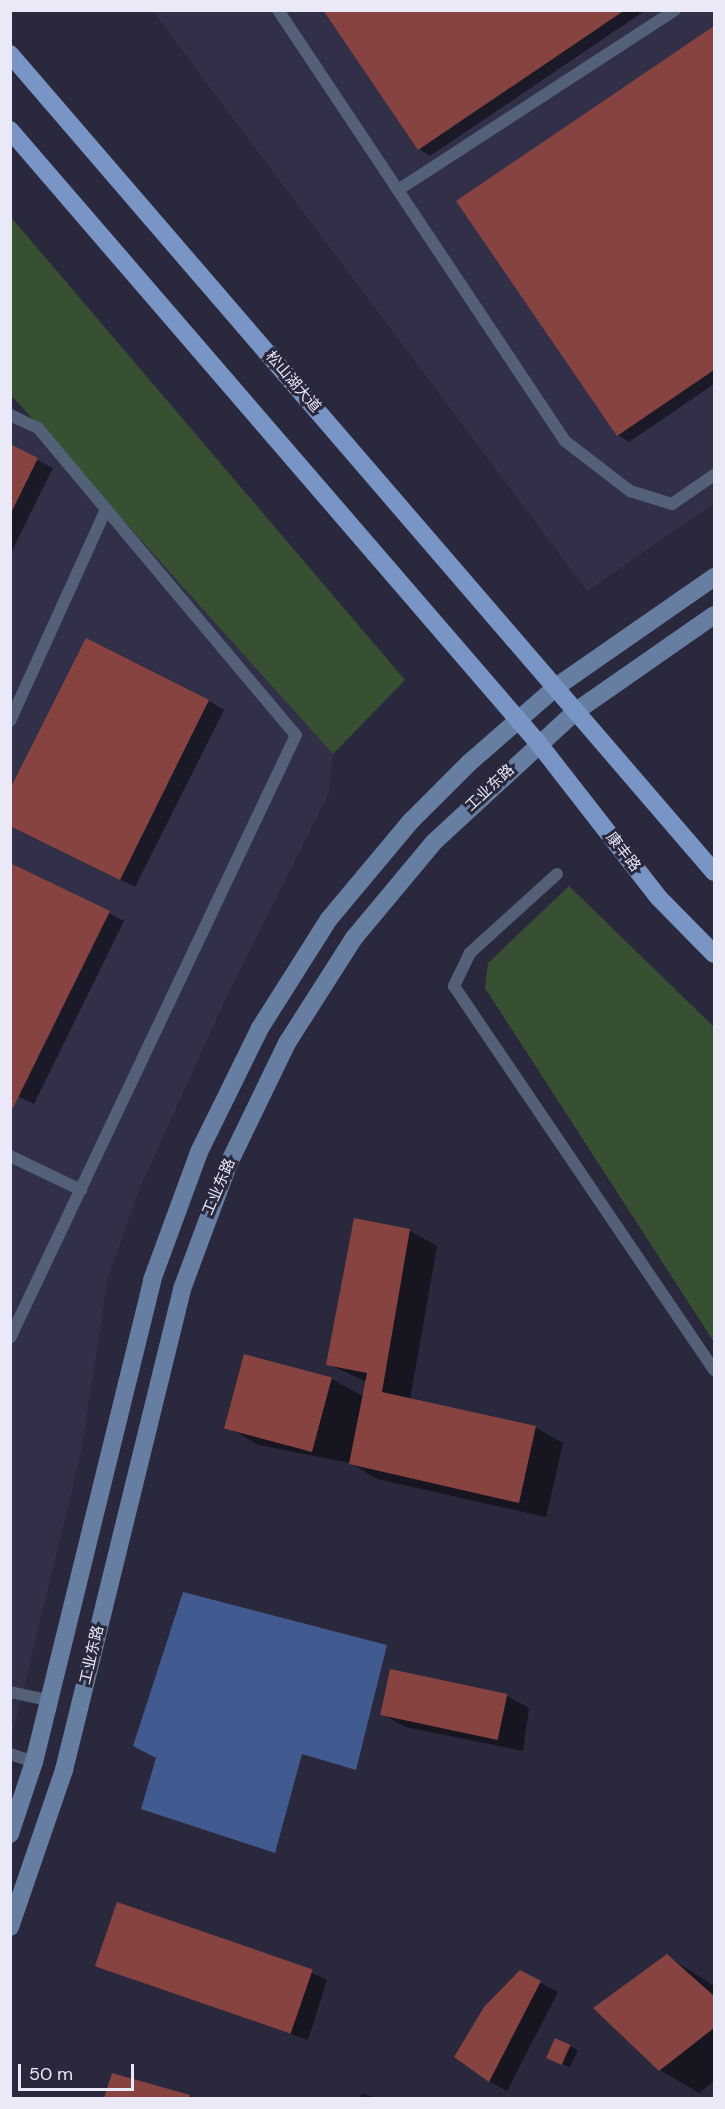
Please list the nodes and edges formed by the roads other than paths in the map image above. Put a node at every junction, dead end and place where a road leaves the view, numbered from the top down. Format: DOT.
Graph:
graph roads {
  1 [pos="278,10"];
  2 [pos="675,10"];
  3 [pos="10,54"];
  4 [pos="10,130"];
  5 [pos="398,190"];
  6 [pos="10,415"];
  7 [pos="714,475"];
  8 [pos="106,509"];
  9 [pos="714,577"];
  10 [pos="714,615"];
  11 [pos="556,687"];
  12 [pos="575,712"];
  13 [pos="518,720"];
  14 [pos="10,721"];
  15 [pos="539,744"];
  16 [pos="714,873"];
  17 [pos="557,874"];
  18 [pos="714,954"];
  19 [pos="10,1155"];
  20 [pos="81,1190"];
  21 [pos="10,1338"];
  22 [pos="714,1370"];
  23 [pos="10,1692"];
  24 [pos="49,1700"];
  25 [pos="10,1754"];
  26 [pos="34,1762"];
  27 [pos="10,1834"];
  28 [pos="10,1927"];
  1 -- 5 [label="street"];
  2 -- 5 [label="street"];
  3 -- 11 [label="main road, 松山湖大道"];
  4 -- 13 [label="main road"];
  5 -- 7 [label="street"];
  6 -- 8 [label="street"];
  8 -- 14 [label="street"];
  8 -- 20 [label="street"];
  9 -- 11 [label="main road, 工业东路"];
  10 -- 12 [label="main road, 工业东路"];
  11 -- 12 [label="main road, 松山湖大道"];
  11 -- 13 [label="main road, 工业东路"];
  12 -- 15 [label="main road, 工业东路"];
  12 -- 16 [label="main road"];
  13 -- 15 [label="main road"];
  13 -- 24 [label="main road, 工业东路"];
  15 -- 18 [label="main road, 康丰路"];
  15 -- 28 [label="main road, 工业东路"];
  17 -- 22 [label="street"];
  19 -- 20 [label="street"];
  20 -- 21 [label="street"];
  23 -- 24 [label="street"];
  24 -- 26 [label="main road, 工业东路"];
  25 -- 26 [label="street"];
  26 -- 27 [label="main road, 工业东路"];
}
